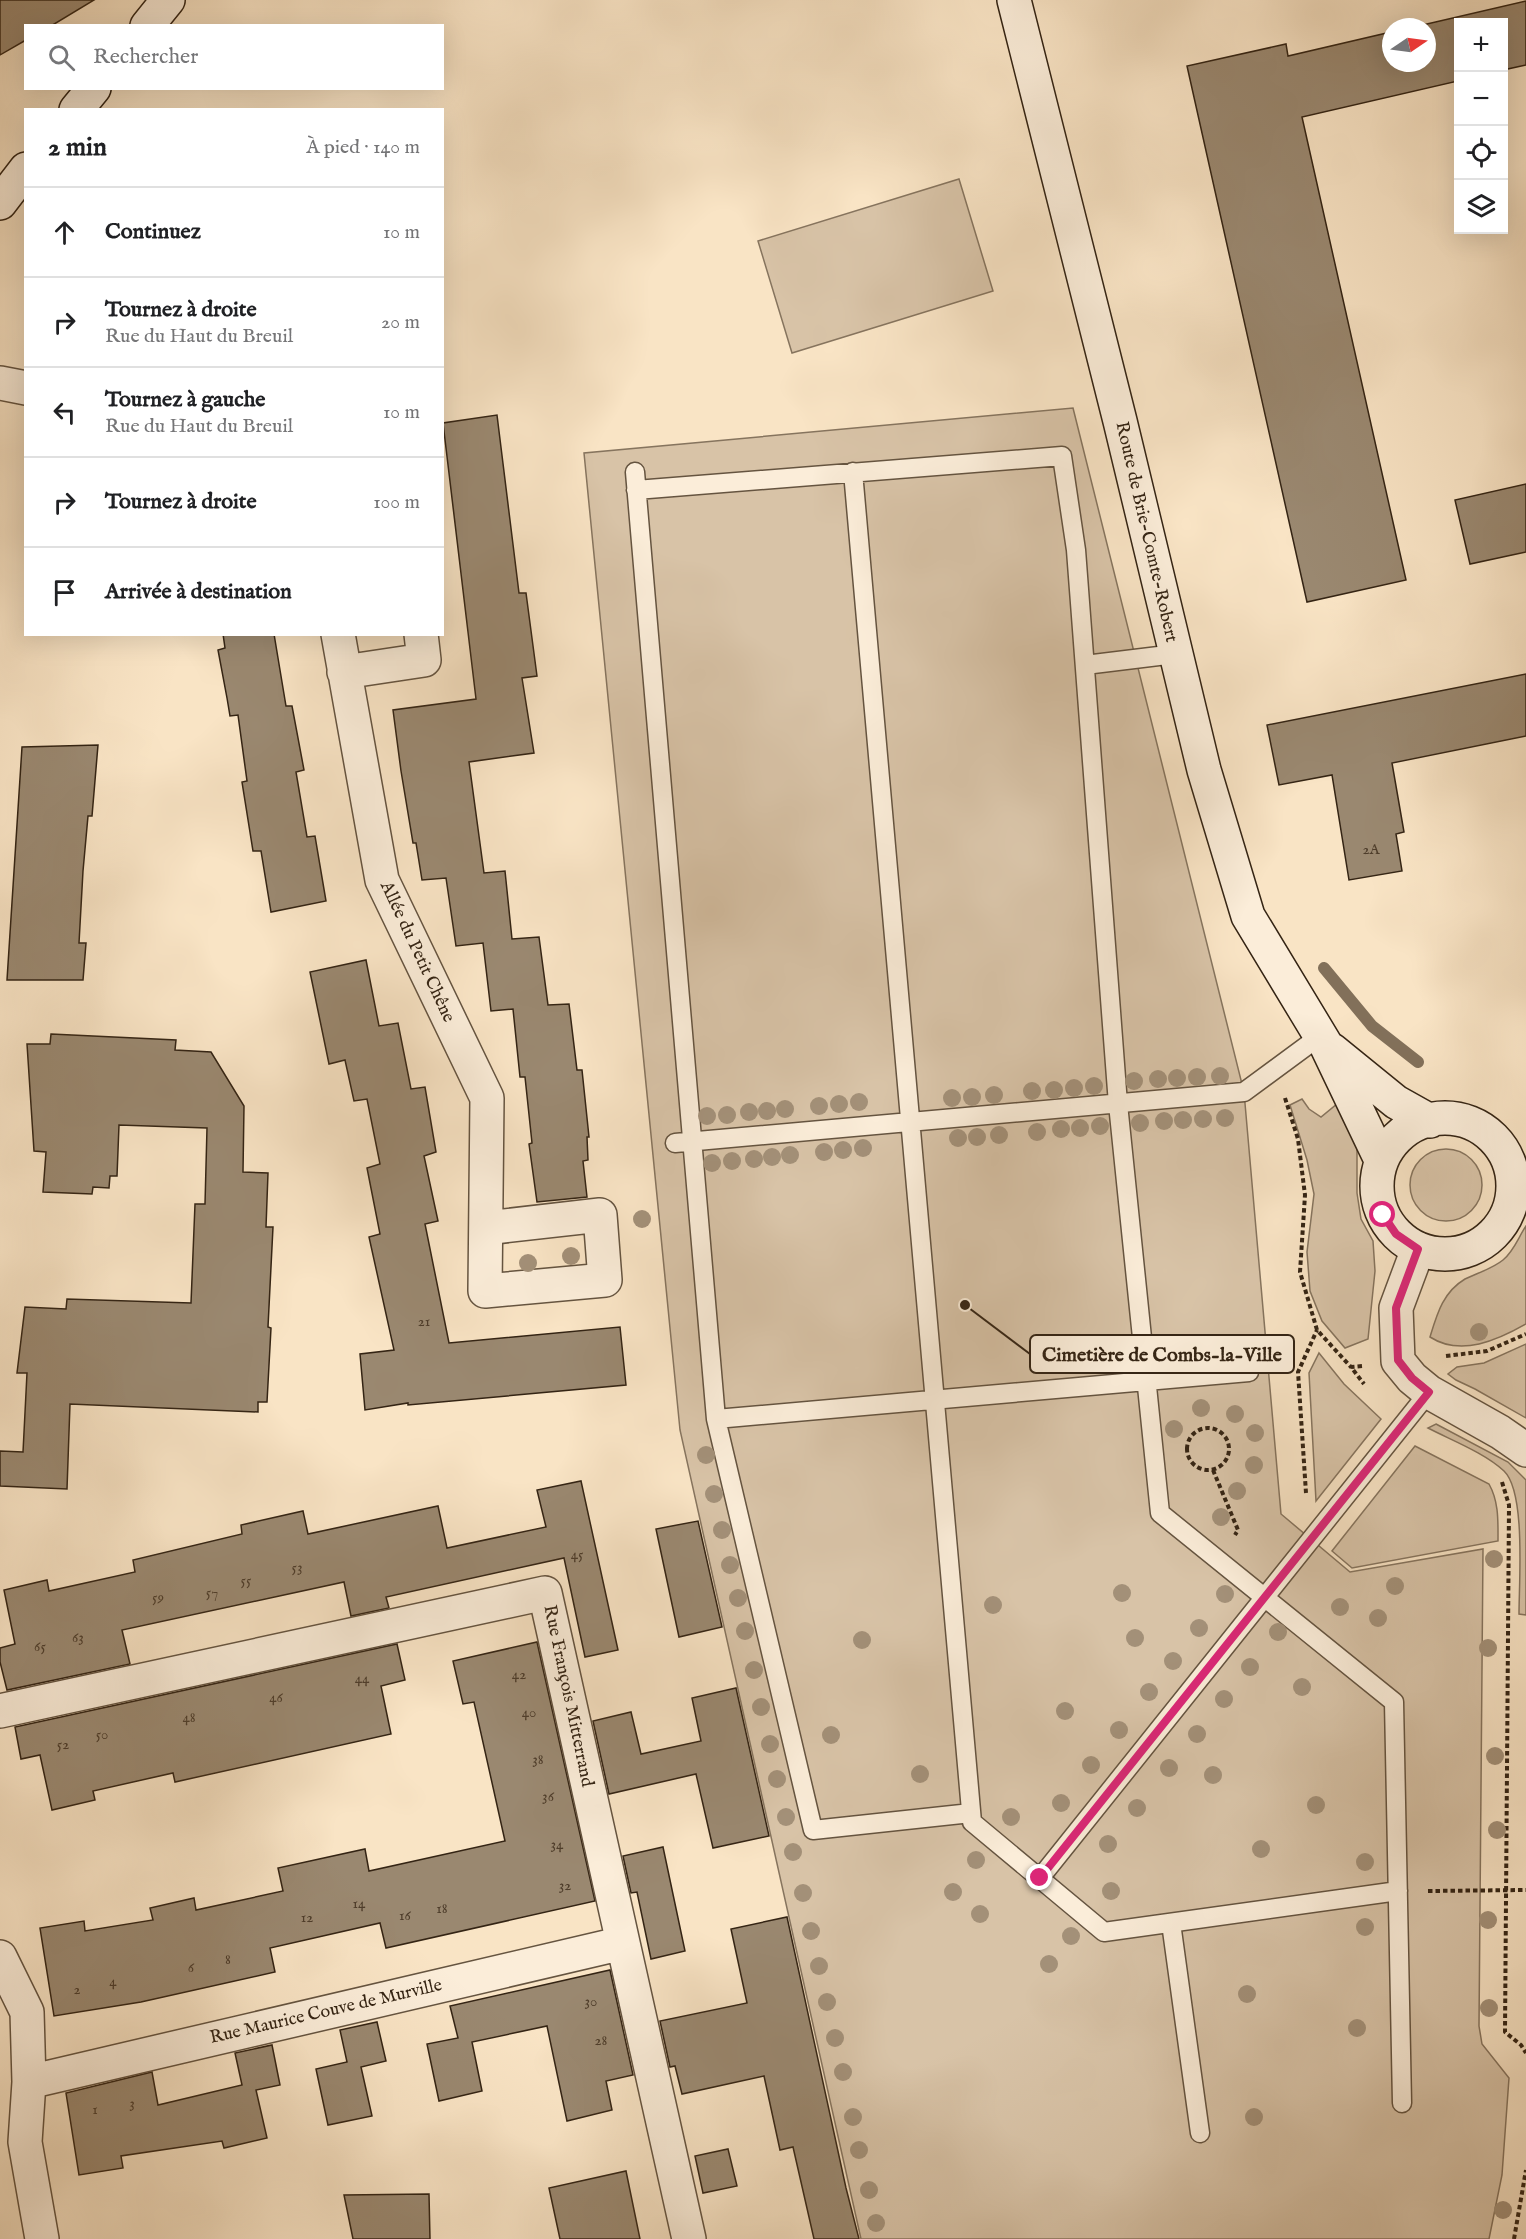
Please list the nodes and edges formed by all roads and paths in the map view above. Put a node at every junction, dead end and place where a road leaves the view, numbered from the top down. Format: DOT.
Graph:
graph roads {
  1 [pos="168,0"];
  2 [pos="1014,0"];
  3 [pos="149,24"];
  4 [pos="92,90"];
  5 [pos="78,108"];
  6 [pos="0,383"];
  7 [pos="24,388"];
  8 [pos="635,472"];
  9 [pos="853,472"];
  10 [pos="636,490"];
  11 [pos="338,636"];
  12 [pos="421,636"];
  13 [pos="1175,654"];
  14 [pos="1085,665"];
  15 [pos="344,672"];
  16 [pos="1323,1041"];
  17 [pos="1276,1069"];
  18 [pos="1118,1104"];
  19 [pos="1430,1121"];
  20 [pos="910,1122"];
  21 [pos="1486,1132"];
  22 [pos="684,1142"];
  23 [pos="1526,1149"];
  24 [pos="1381,1160"];
  25 [pos="1516,1211"];
  26 [pos="486,1228"];
  27 [pos="1418,1249"];
  28 [pos="1317,1330"];
  29 [pos="1526,1334"];
  30 [pos="1398,1360"];
  31 [pos="1351,1367"];
  32 [pos="1249,1372"];
  33 [pos="1146,1382"];
  34 [pos="1429,1392"];
  35 [pos="935,1400"];
  36 [pos="716,1419"];
  37 [pos="1408,1419"];
  38 [pos="1526,1450"];
  39 [pos="1213,1470"];
  40 [pos="1494,1476"];
  41 [pos="1316,1533"];
  42 [pos="1217,1559"];
  43 [pos="1265,1597"];
  44 [pos="0,1711"];
  45 [pos="970,1813"];
  46 [pos="1040,1878"];
  47 [pos="1505,1889"];
  48 [pos="1526,1890"];
  49 [pos="1398,1891"];
  50 [pos="1170,1923"];
  51 [pos="622,1942"];
  52 [pos="0,1957"];
  53 [pos="1526,2053"];
  54 [pos="29,2082"];
  55 [pos="1402,2103"];
  56 [pos="1200,2133"];
  57 [pos="1526,2170"];
  58 [pos="42,2239"];
  59 [pos="689,2239"];
  60 [pos="1514,2239"];
  1 -- 3 [label="street"];
  2 -- 13 [label="street, Route de Brie-Comte-Robert"];
  4 -- 5 [label="street"];
  6 -- 7 [label="street"];
  8 -- 10 [label="lane"];
  9 -- 10 [label="lane"];
  9 -- 14 [label="lane"];
  9 -- 20 [label="lane"];
  10 -- 22 [label="lane"];
  11 -- 15 [label="street, Allée du Petit Chêne"];
  12 -- 15 [label="street"];
  13 -- 14 [label="lane"];
  13 -- 16 [label="street, Route de Brie-Comte-Robert"];
  14 -- 18 [label="lane"];
  15 -- 26 [label="street, Allée du Petit Chêne"];
  16 -- 17 [label="lane"];
  16 -- 19 [label="street, Route de Brie-Comte-Robert"];
  16 -- 24 [label="street, Route de Brie-Comte-Robert"];
  17 -- 18 [label="lane"];
  17 -- 28 [label="path"];
  18 -- 20 [label="lane"];
  18 -- 33 [label="lane"];
  19 -- 21 [label="street"];
  19 -- 24 [label="street"];
  20 -- 22 [label="lane"];
  20 -- 35 [label="lane"];
  21 -- 23 [label="street"];
  21 -- 25 [label="street"];
  22 -- 36 [label="lane"];
  24 -- 27 [label="street"];
  25 -- 27 [label="street"];
  27 -- 30 [label="street"];
  28 -- 31 [label="path"];
  28 -- 41 [label="path"];
  29 -- 30 [label="path"];
  30 -- 31 [label="path"];
  30 -- 34 [label="street"];
  31 -- 37 [label="path"];
  32 -- 33 [label="lane"];
  33 -- 35 [label="lane"];
  33 -- 42 [label="lane"];
  34 -- 37 [label="lane"];
  34 -- 38 [label="street"];
  35 -- 36 [label="lane"];
  35 -- 45 [label="lane"];
  36 -- 45 [label="lane"];
  37 -- 41 [label="lane"];
  39 -- 39 [label="path"];
  39 -- 42 [label="path"];
  40 -- 47 [label="path"];
  41 -- 43 [label="lane"];
  42 -- 43 [label="lane"];
  43 -- 46 [label="lane"];
  43 -- 49 [label="lane"];
  44 -- 51 [label="street, Rue François Mitterrand"];
  45 -- 46 [label="lane"];
  46 -- 50 [label="lane"];
  47 -- 48 [label="path"];
  47 -- 49 [label="path"];
  47 -- 53 [label="path"];
  49 -- 50 [label="lane"];
  49 -- 55 [label="lane"];
  50 -- 56 [label="lane"];
  51 -- 54 [label="street, Rue Maurice Couve de Murville"];
  51 -- 59 [label="street, Rue François Mitterrand"];
  52 -- 54 [label="street"];
  54 -- 58 [label="street"];
  57 -- 60 [label="path"];
}
